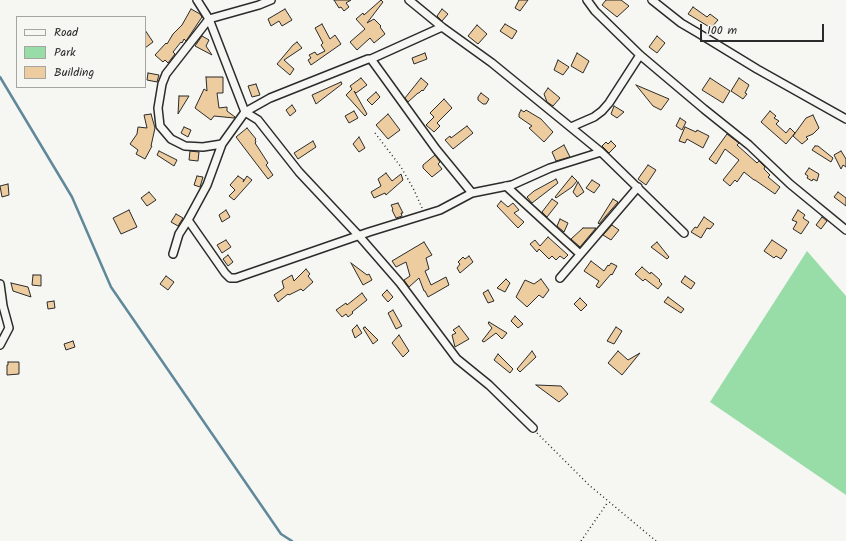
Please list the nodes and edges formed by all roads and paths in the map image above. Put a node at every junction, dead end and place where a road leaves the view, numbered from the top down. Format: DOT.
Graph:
graph roads {
  1 [pos="197,0"];
  2 [pos="271,0"];
  3 [pos="409,0"];
  4 [pos="587,0"];
  5 [pos="652,0"];
  6 [pos="209,19"];
  7 [pos="442,27"];
  8 [pos="640,55"];
  9 [pos="371,60"];
  10 [pos="245,112"];
  11 [pos="846,119"];
  12 [pos="571,127"];
  13 [pos="375,133"];
  14 [pos="222,144"];
  15 [pos="601,152"];
  16 [pos="506,186"];
  17 [pos="638,188"];
  18 [pos="472,192"];
  19 [pos="426,215"];
  20 [pos="188,220"];
  21 [pos="846,230"];
  22 [pos="684,233"];
  23 [pos="360,237"];
  24 [pos="173,254"];
  25 [pos="580,254"];
  26 [pos="560,278"];
  27 [pos="0,284"];
  28 [pos="0,345"];
  29 [pos="533,428"];
  30 [pos="608,502"];
  31 [pos="581,541"];
  32 [pos="656,541"];
  1 -- 6 [label="street"];
  2 -- 6 [label="street"];
  3 -- 7 [label="street"];
  4 -- 8 [label="street"];
  5 -- 11 [label="street"];
  6 -- 10 [label="street"];
  6 -- 14 [label="street"];
  7 -- 9 [label="street"];
  7 -- 12 [label="street"];
  8 -- 12 [label="street"];
  8 -- 21 [label="street"];
  9 -- 10 [label="street"];
  9 -- 18 [label="street"];
  10 -- 14 [label="street"];
  10 -- 23 [label="street"];
  12 -- 15 [label="street"];
  13 -- 19 [label="path"];
  14 -- 20 [label="street"];
  15 -- 16 [label="street"];
  15 -- 17 [label="street"];
  16 -- 18 [label="street"];
  16 -- 25 [label="street"];
  17 -- 22 [label="street"];
  17 -- 25 [label="street"];
  18 -- 19 [label="street"];
  19 -- 23 [label="street"];
  20 -- 23 [label="street"];
  20 -- 24 [label="street"];
  23 -- 29 [label="street"];
  25 -- 26 [label="street"];
  27 -- 28 [label="street"];
  29 -- 30 [label="path"];
  30 -- 31 [label="path"];
  30 -- 32 [label="path"];
}
